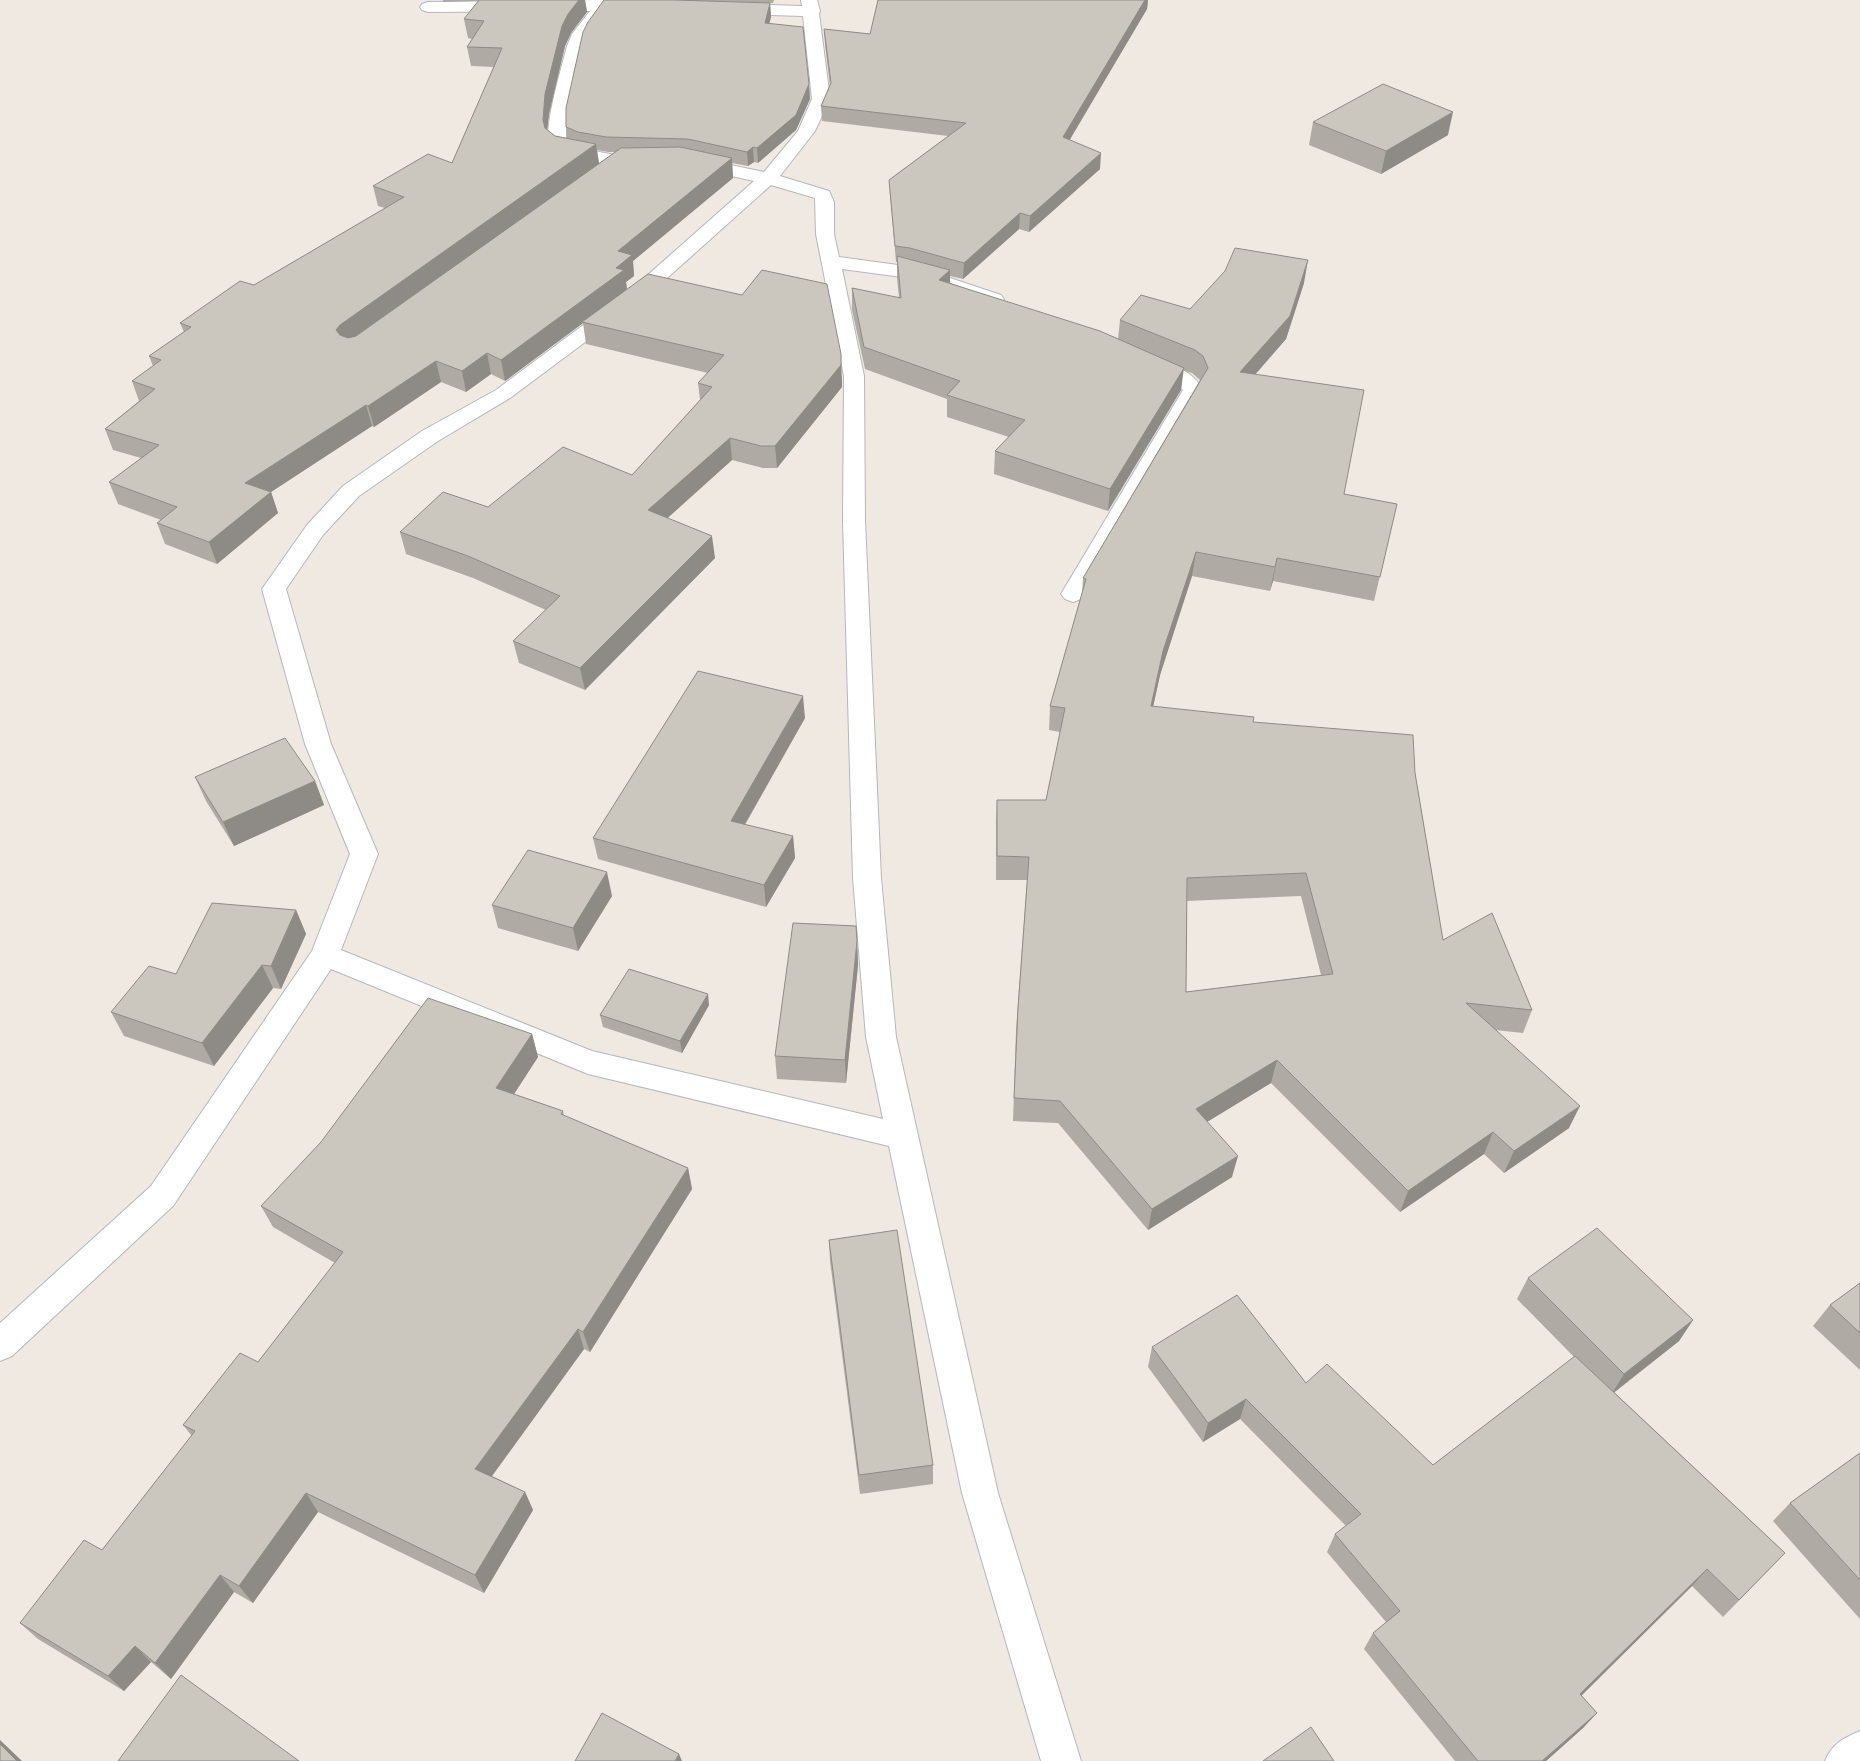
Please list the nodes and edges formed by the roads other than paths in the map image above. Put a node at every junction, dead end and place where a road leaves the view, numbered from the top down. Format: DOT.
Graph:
graph roads {
  1 [pos="603,5"];
  2 [pos="810,6"];
  3 [pos="428,7"];
  4 [pos="653,7"];
  5 [pos="722,9"];
  6 [pos="673,160"];
  7 [pos="594,180"];
  8 [pos="773,180"];
  9 [pos="837,262"];
  10 [pos="1014,308"];
  11 [pos="1128,354"];
  12 [pos="1072,594"];
  13 [pos="325,955"];
  14 [pos="901,1136"];
  15 [pos="0,1345"];
  16 [pos="1860,1752"];
  17 [pos="1061,1761"];
  18 [pos="1845,1761"];
  1 -- 3 [label="street"];
  1 -- 4 [label="street"];
  1 -- 7 [label="street"];
  2 -- 5 [label="street"];
  2 -- 8 [label="street"];
  6 -- 8 [label="street"];
  8 -- 9 [label="street"];
  8 -- 13 [label="street"];
  9 -- 10 [label="street"];
  9 -- 14 [label="street"];
  11 -- 12 [label="street"];
  13 -- 14 [label="street"];
  13 -- 15 [label="street"];
  14 -- 17 [label="street"];
  16 -- 18 [label="street"];
}
